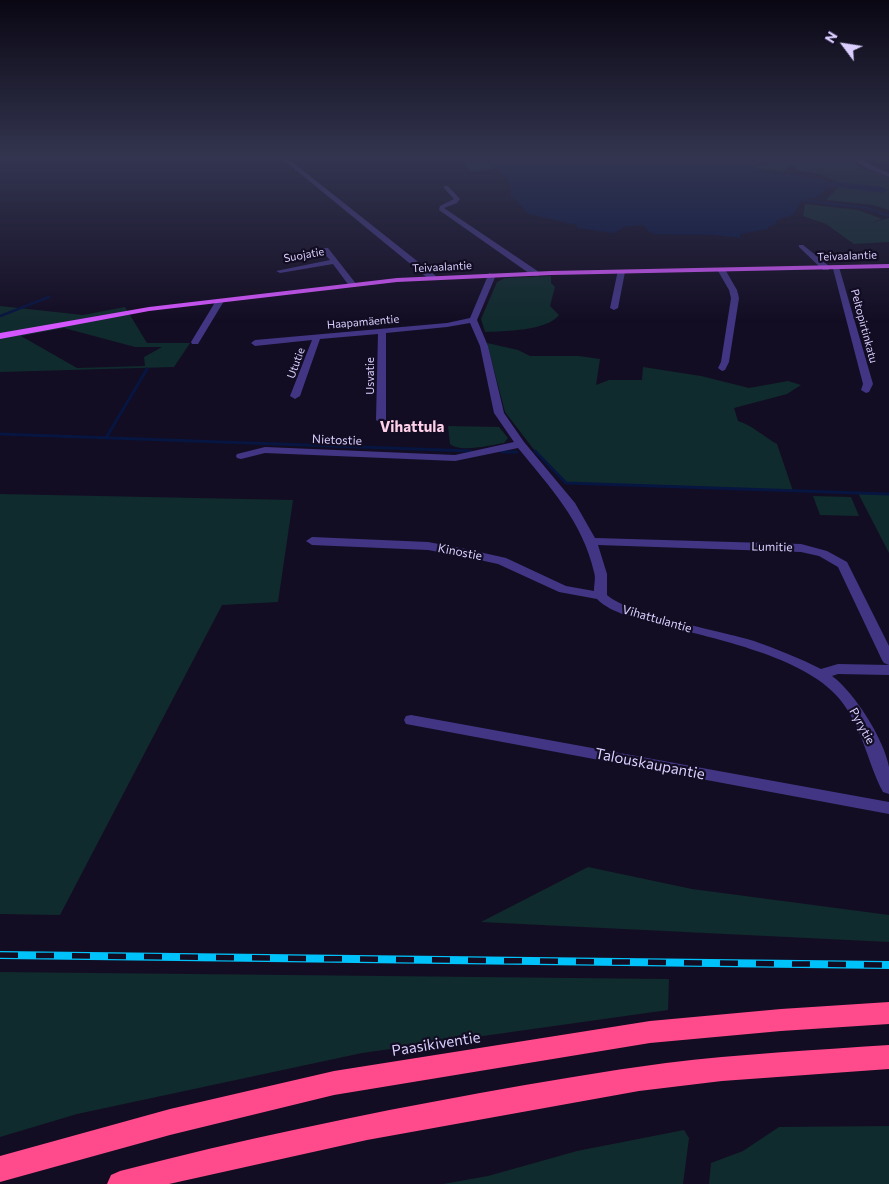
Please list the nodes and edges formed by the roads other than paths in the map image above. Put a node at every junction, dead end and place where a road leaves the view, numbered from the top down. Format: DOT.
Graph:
graph roads {
  1 [pos="350,212"];
  2 [pos="446,212"];
  3 [pos="801,246"];
  4 [pos="325,250"];
  5 [pos="333,262"];
  6 [pos="889,266"];
  7 [pos="831,268"];
  8 [pos="722,270"];
  9 [pos="280,271"];
  10 [pos="621,272"];
  11 [pos="536,274"];
  12 [pos="492,276"];
  13 [pos="432,278"];
  14 [pos="353,285"];
  15 [pos="220,301"];
  16 [pos="614,308"];
  17 [pos="473,320"];
  18 [pos="382,331"];
  19 [pos="0,336"];
  20 [pos="317,337"];
  21 [pos="195,342"];
  22 [pos="254,343"];
  23 [pos="722,368"];
  24 [pos="866,390"];
  25 [pos="295,396"];
  26 [pos="381,420"];
  27 [pos="520,444"];
  28 [pos="242,456"];
  29 [pos="312,541"];
  30 [pos="591,541"];
  31 [pos="601,596"];
  32 [pos="889,660"];
  33 [pos="889,670"];
  34 [pos="820,674"];
  35 [pos="411,720"];
  36 [pos="889,788"];
  37 [pos="889,808"];
  38 [pos="889,1013"];
  39 [pos="889,1056"];
  40 [pos="0,1169"];
  41 [pos="120,1184"];
  1 -- 13 [label="street"];
  2 -- 11 [label="street"];
  3 -- 7 [label="street"];
  4 -- 5 [label="street"];
  5 -- 9 [label="street, Suojatie"];
  5 -- 14 [label="street"];
  6 -- 7 [label="main road, Teivaalantie"];
  7 -- 8 [label="main road, Teivaalantie"];
  7 -- 24 [label="street, Peltopirtinkatu"];
  8 -- 10 [label="main road, Teivaalantie"];
  8 -- 23 [label="street"];
  10 -- 11 [label="main road, Teivaalantie"];
  10 -- 16 [label="street"];
  11 -- 12 [label="main road, Teivaalantie"];
  12 -- 13 [label="main road, Teivaalantie"];
  12 -- 17 [label="street"];
  13 -- 14 [label="main road, Teivaalantie"];
  14 -- 15 [label="main road, Teivaalantie"];
  15 -- 19 [label="main road, Teivaalantie"];
  15 -- 21 [label="street"];
  17 -- 18 [label="street, Haapamäentie"];
  17 -- 27 [label="street"];
  18 -- 20 [label="street, Haapamäentie"];
  18 -- 26 [label="street, Usvatie"];
  20 -- 22 [label="street, Haapamäentie"];
  20 -- 25 [label="street, Ututie"];
  27 -- 28 [label="street, Nietostie"];
  27 -- 30 [label="street"];
  29 -- 31 [label="street, Kinostie"];
  30 -- 31 [label="street"];
  30 -- 32 [label="street, Lumitie"];
  31 -- 34 [label="street, Vihattulantie"];
  33 -- 34 [label="street"];
  34 -- 36 [label="street, Pyrytie"];
  35 -- 37 [label="street, Talouskaupantie"];
  38 -- 40 [label="highway, Paasikiventie"];
  39 -- 41 [label="highway"];
}
